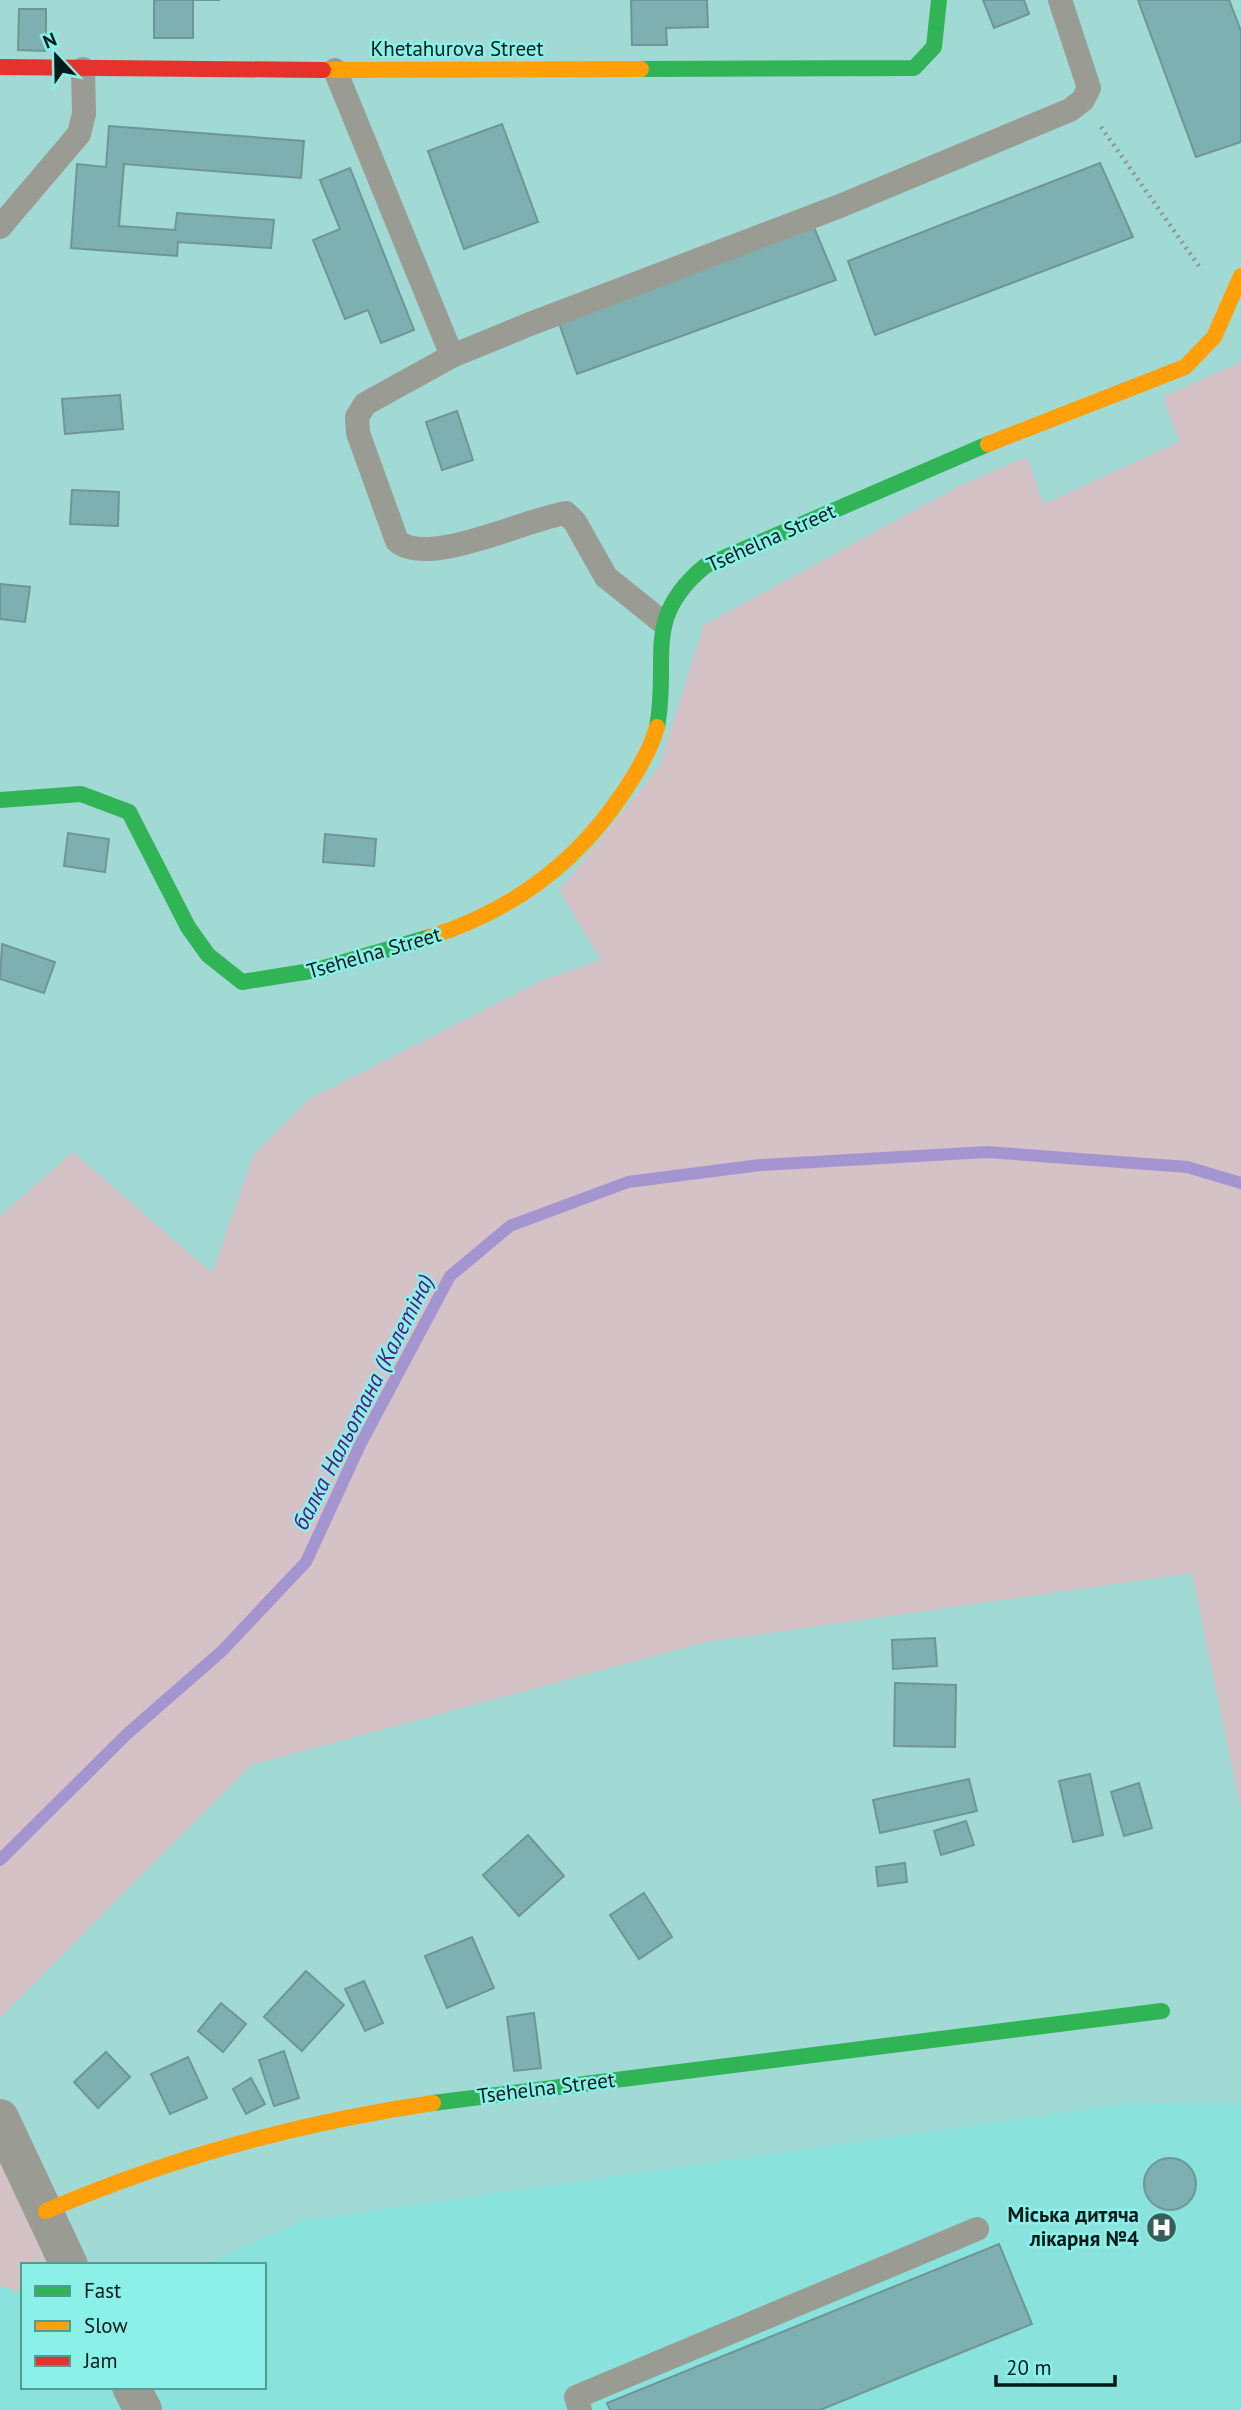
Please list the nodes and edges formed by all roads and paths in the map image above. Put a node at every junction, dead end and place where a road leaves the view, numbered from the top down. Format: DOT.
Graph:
graph roads {
  1 [pos="939,0"];
  2 [pos="1059,0"];
  3 [pos="0,67"];
  4 [pos="83,69"];
  5 [pos="335,70"];
  6 [pos="1083,100"];
  7 [pos="0,227"];
  8 [pos="1241,275"];
  9 [pos="1226,305"];
  10 [pos="452,356"];
  11 [pos="662,621"];
  12 [pos="0,800"];
  13 [pos="1162,2011"];
  14 [pos="0,2118"];
  15 [pos="46,2211"];
  16 [pos="977,2229"];
  17 [pos="68,2263"];
  18 [pos="132,2389"];
  19 [pos="143,2410"];
  20 [pos="580,2410"];
  1 -- 5 [label="street, Khetahurova Street"];
  2 -- 6 [label="lane"];
  3 -- 4 [label="street, Khetahurova Street"];
  4 -- 5 [label="street, Khetahurova Street"];
  4 -- 7 [label="lane"];
  5 -- 10 [label="lane"];
  6 -- 9 [label="path"];
  6 -- 10 [label="lane"];
  8 -- 9 [label="street, Tsehelna Street"];
  9 -- 11 [label="street, Tsehelna Street"];
  10 -- 11 [label="lane"];
  11 -- 12 [label="street, Tsehelna Street"];
  13 -- 15 [label="street, Tsehelna Street"];
  14 -- 15 [label="street"];
  15 -- 17 [label="street"];
  16 -- 20 [label="lane"];
  18 -- 19 [label="street"];
}
